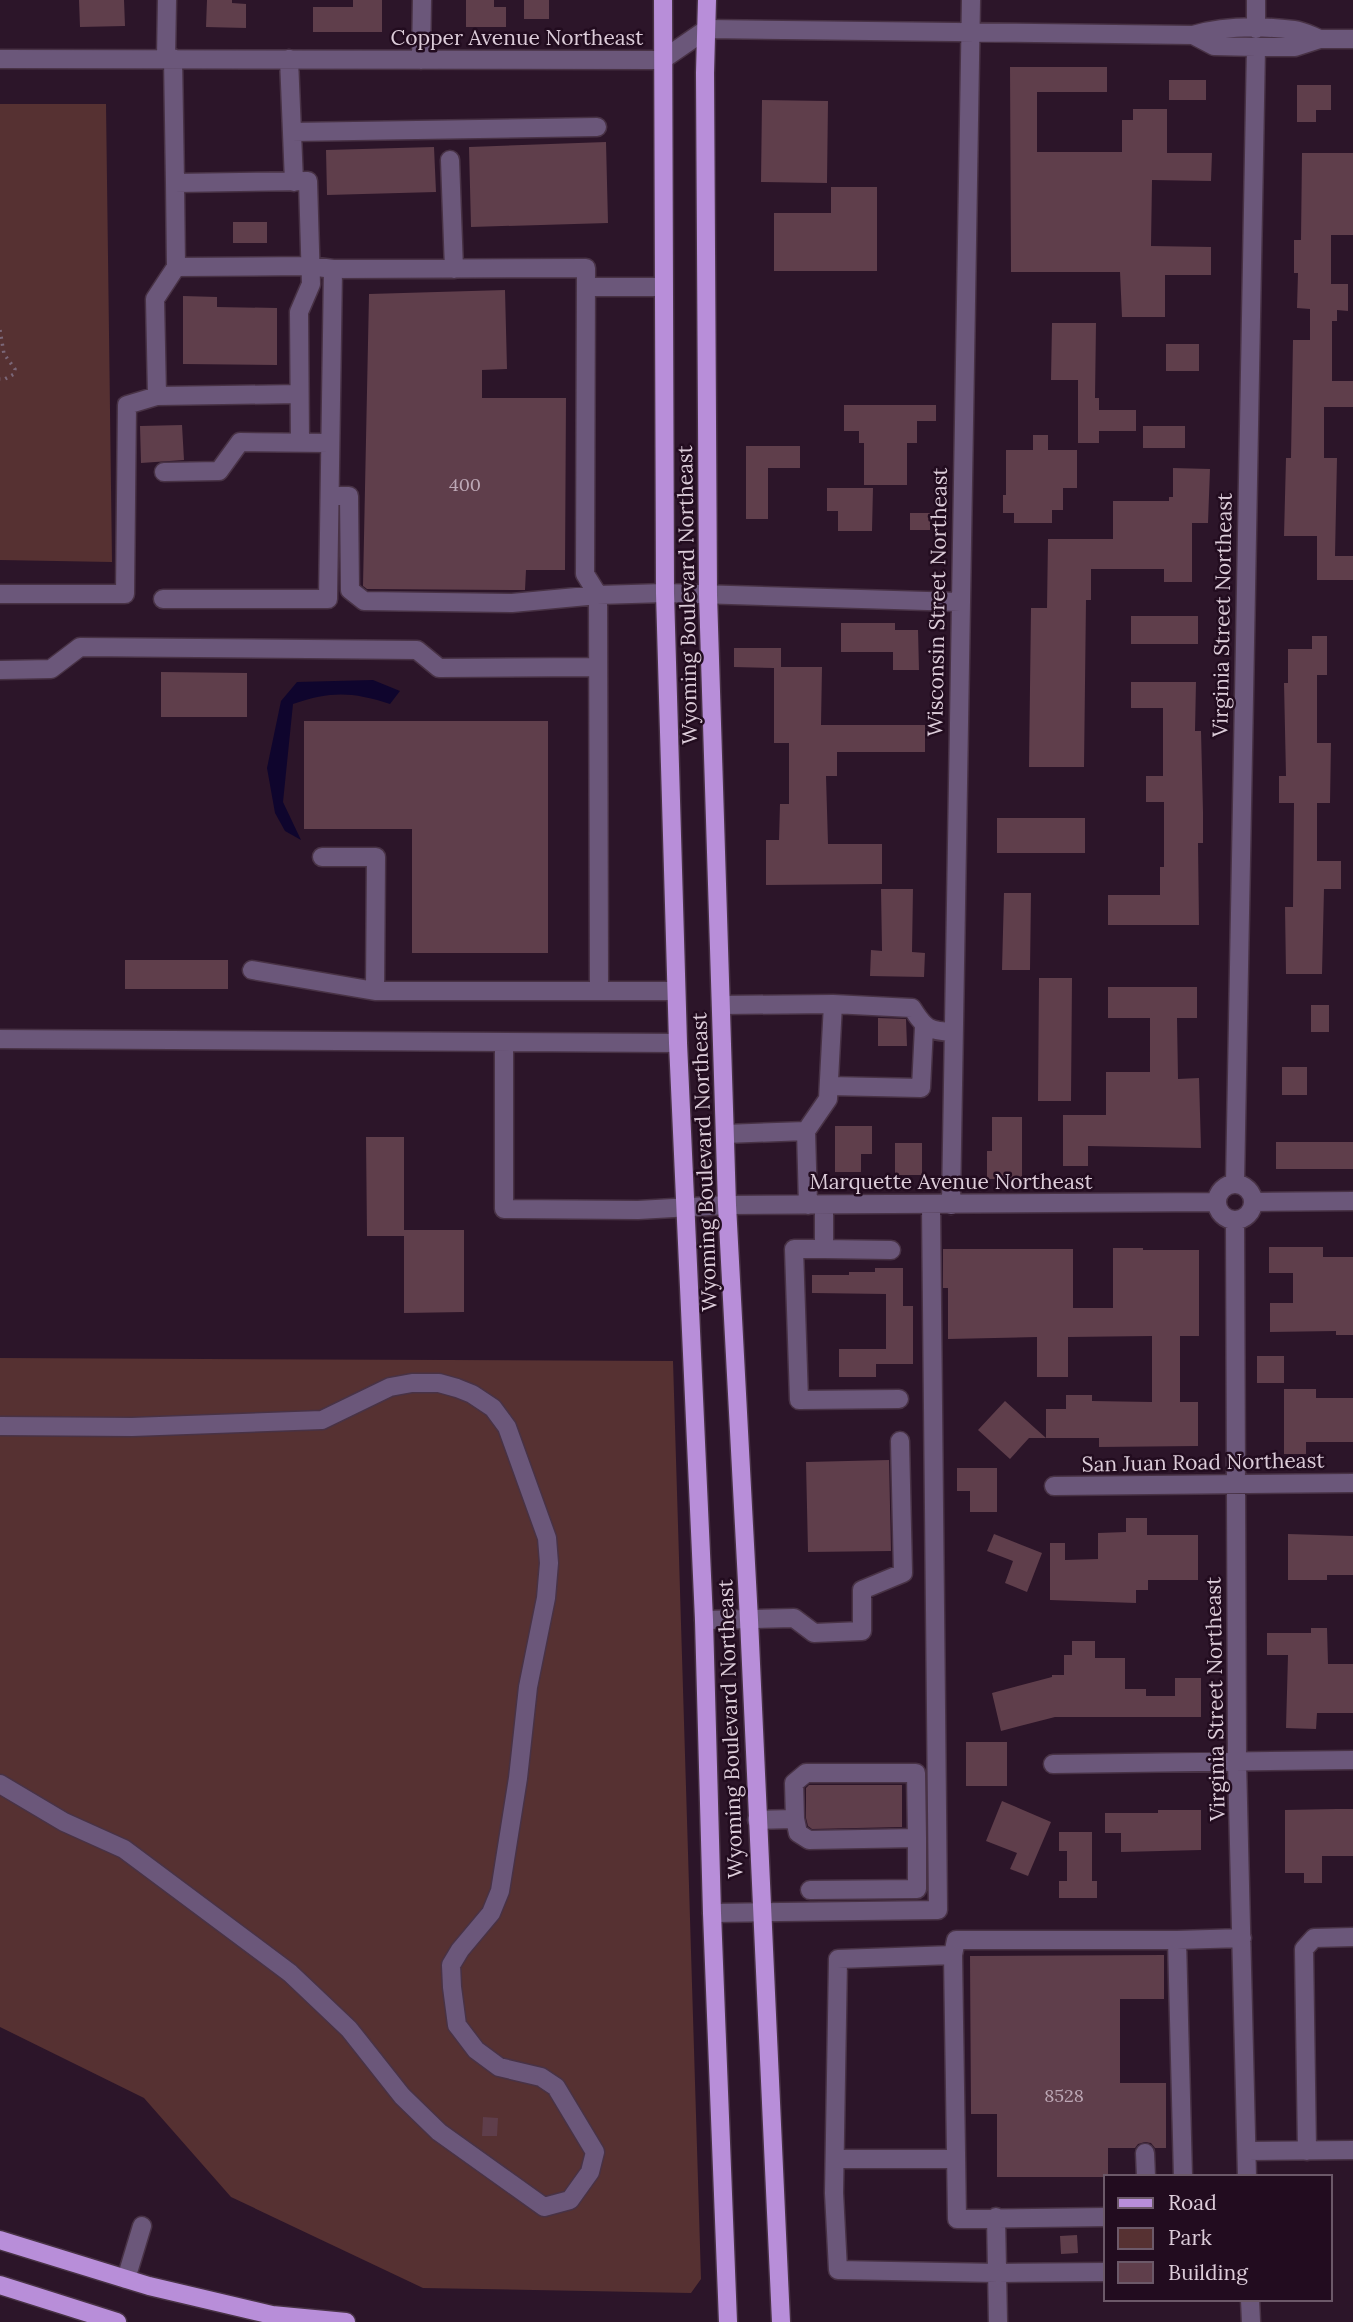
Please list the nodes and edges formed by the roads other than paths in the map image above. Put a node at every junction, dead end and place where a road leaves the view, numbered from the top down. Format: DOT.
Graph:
graph roads {
  1 [pos="167,0"];
  2 [pos="422,0"];
  3 [pos="663,0"];
  4 [pos="707,0"];
  5 [pos="971,0"];
  6 [pos="1256,0"];
  7 [pos="707,29"];
  8 [pos="971,34"];
  9 [pos="1256,38"];
  10 [pos="1353,39"];
  11 [pos="169,58"];
  12 [pos="0,59"];
  13 [pos="289,59"];
  14 [pos="421,60"];
  15 [pos="662,61"];
  16 [pos="597,127"];
  17 [pos="292,132"];
  18 [pos="450,160"];
  19 [pos="294,182"];
  20 [pos="175,183"];
  21 [pos="310,266"];
  22 [pos="176,267"];
  23 [pos="333,269"];
  24 [pos="454,269"];
  25 [pos="586,287"];
  26 [pos="663,287"];
  27 [pos="299,394"];
  28 [pos="157,396"];
  29 [pos="300,443"];
  30 [pos="330,443"];
  31 [pos="164,472"];
  32 [pos="330,496"];
  33 [pos="665,593"];
  34 [pos="0,594"];
  35 [pos="598,595"];
  36 [pos="708,595"];
  37 [pos="163,599"];
  38 [pos="960,602"];
  39 [pos="598,667"];
  40 [pos="0,670"];
  41 [pos="322,858"];
  42 [pos="252,970"];
  43 [pos="375,992"];
  44 [pos="599,992"];
  45 [pos="676,992"];
  46 [pos="833,1004"];
  47 [pos="721,1005"];
  48 [pos="924,1027"];
  49 [pos="953,1032"];
  50 [pos="0,1039"];
  51 [pos="504,1042"];
  52 [pos="678,1043"];
  53 [pos="829,1086"];
  54 [pos="806,1131"];
  55 [pos="724,1134"];
  56 [pos="1235,1184"];
  57 [pos="1353,1201"];
  58 [pos="1216,1202"];
  59 [pos="1254,1202"];
  60 [pos="727,1205"];
  61 [pos="816,1205"];
  62 [pos="931,1205"];
  63 [pos="951,1205"];
  64 [pos="686,1207"];
  65 [pos="1236,1221"];
  66 [pos="824,1249"];
  67 [pos="891,1250"];
  68 [pos="899,1399"];
  69 [pos="0,1426"];
  70 [pos="900,1441"];
  71 [pos="1353,1483"];
  72 [pos="1236,1484"];
  73 [pos="1054,1486"];
  74 [pos="704,1620"];
  75 [pos="749,1620"];
  76 [pos="1353,1760"];
  77 [pos="1237,1761"];
  78 [pos="1053,1764"];
  79 [pos="0,1784"];
  80 [pos="795,1819"];
  81 [pos="757,1820"];
  82 [pos="917,1838"];
  83 [pos="810,1891"];
  84 [pos="761,1912"];
  85 [pos="712,1913"];
  86 [pos="1353,1937"];
  87 [pos="1242,1938"];
  88 [pos="1177,1940"];
  89 [pos="953,1955"];
  90 [pos="1353,2150"];
  91 [pos="1247,2151"];
  92 [pos="1307,2151"];
  93 [pos="1145,2153"];
  94 [pos="835,2158"];
  95 [pos="956,2159"];
  96 [pos="1146,2175"];
  97 [pos="1183,2175"];
  98 [pos="1247,2175"];
  99 [pos="996,2217"];
  100 [pos="1104,2217"];
  101 [pos="142,2226"];
  102 [pos="0,2241"];
  103 [pos="1104,2272"];
  104 [pos="998,2273"];
  105 [pos="127,2279"];
  106 [pos="0,2285"];
  107 [pos="1250,2301"];
  108 [pos="255,2316"];
  109 [pos="117,2322"];
  110 [pos="345,2322"];
  111 [pos="728,2322"];
  112 [pos="781,2322"];
  113 [pos="998,2322"];
  114 [pos="1251,2322"];
  1 -- 11 [label="street"];
  2 -- 14 [label="street"];
  3 -- 15 [label="main road, Wyoming Boulevard Northeast"];
  4 -- 7 [label="main road, Wyoming Boulevard Northeast"];
  5 -- 8 [label="street, Wisconsin Street Northeast"];
  6 -- 9 [label="street, Virginia Street Northeast"];
  7 -- 8 [label="street"];
  7 -- 15 [label="street, Copper Avenue Northeast"];
  7 -- 36 [label="main road, Wyoming Boulevard Northeast"];
  8 -- 9 [label="street"];
  8 -- 38 [label="street, Wisconsin Street Northeast"];
  9 -- 10 [label="street"];
  9 -- 56 [label="street, Virginia Street Northeast"];
  11 -- 12 [label="street, Copper Avenue Northeast"];
  11 -- 13 [label="street, Copper Avenue Northeast"];
  11 -- 20 [label="street"];
  13 -- 14 [label="street, Copper Avenue Northeast"];
  13 -- 17 [label="street"];
  14 -- 15 [label="street, Copper Avenue Northeast"];
  15 -- 26 [label="main road, Wyoming Boulevard Northeast"];
  16 -- 17 [label="street"];
  17 -- 19 [label="street"];
  18 -- 24 [label="street"];
  19 -- 20 [label="street"];
  19 -- 21 [label="street"];
  20 -- 22 [label="street"];
  21 -- 22 [label="street"];
  21 -- 23 [label="street"];
  21 -- 27 [label="street"];
  22 -- 28 [label="street"];
  23 -- 24 [label="street"];
  23 -- 30 [label="street"];
  24 -- 25 [label="street"];
  25 -- 26 [label="street"];
  25 -- 35 [label="street"];
  26 -- 33 [label="main road, Wyoming Boulevard Northeast"];
  27 -- 28 [label="street"];
  27 -- 29 [label="street"];
  28 -- 34 [label="street"];
  29 -- 30 [label="street"];
  29 -- 31 [label="street"];
  30 -- 32 [label="street"];
  32 -- 35 [label="street"];
  32 -- 37 [label="street"];
  33 -- 35 [label="street"];
  33 -- 36 [label="street"];
  33 -- 45 [label="main road, Wyoming Boulevard Northeast"];
  35 -- 39 [label="street"];
  36 -- 38 [label="street"];
  36 -- 47 [label="main road, Wyoming Boulevard Northeast"];
  38 -- 49 [label="street, Wisconsin Street Northeast"];
  39 -- 40 [label="street"];
  39 -- 44 [label="street"];
  41 -- 43 [label="street"];
  42 -- 43 [label="street"];
  43 -- 44 [label="street"];
  44 -- 45 [label="street"];
  45 -- 52 [label="main road, Wyoming Boulevard Northeast"];
  46 -- 47 [label="street"];
  46 -- 48 [label="street"];
  46 -- 53 [label="street"];
  47 -- 55 [label="main road, Wyoming Boulevard Northeast"];
  48 -- 49 [label="street"];
  48 -- 53 [label="street"];
  49 -- 63 [label="street, Wisconsin Street Northeast"];
  50 -- 51 [label="street"];
  51 -- 52 [label="street"];
  51 -- 64 [label="street, Marquette Avenue Northeast"];
  52 -- 64 [label="main road, Wyoming Boulevard Northeast"];
  53 -- 54 [label="street"];
  54 -- 55 [label="street"];
  54 -- 61 [label="street"];
  55 -- 60 [label="main road, Wyoming Boulevard Northeast"];
  56 -- 58 [label="street"];
  56 -- 59 [label="street"];
  57 -- 59 [label="street"];
  58 -- 63 [label="street, Marquette Avenue Northeast"];
  58 -- 65 [label="street"];
  59 -- 65 [label="street"];
  60 -- 61 [label="street, Marquette Avenue Northeast"];
  60 -- 64 [label="street, Marquette Avenue Northeast"];
  60 -- 75 [label="main road, Wyoming Boulevard Northeast"];
  61 -- 62 [label="street, Marquette Avenue Northeast"];
  61 -- 66 [label="street"];
  62 -- 63 [label="street, Marquette Avenue Northeast"];
  62 -- 84 [label="street"];
  64 -- 74 [label="main road, Wyoming Boulevard Northeast"];
  65 -- 72 [label="street, Virginia Street Northeast"];
  66 -- 67 [label="street"];
  66 -- 68 [label="street"];
  69 -- 79 [label="street"];
  70 -- 75 [label="street"];
  71 -- 72 [label="street, San Juan Road Northeast"];
  72 -- 73 [label="street, San Juan Road Northeast"];
  72 -- 77 [label="street, Virginia Street Northeast"];
  74 -- 75 [label="street"];
  74 -- 85 [label="main road, Wyoming Boulevard Northeast"];
  75 -- 81 [label="main road, Wyoming Boulevard Northeast"];
  76 -- 77 [label="street"];
  77 -- 78 [label="street"];
  77 -- 87 [label="street, Virginia Street Northeast"];
  80 -- 81 [label="street"];
  80 -- 82 [label="street"];
  80 -- 82 [label="street"];
  81 -- 84 [label="main road, Wyoming Boulevard Northeast"];
  82 -- 83 [label="street"];
  84 -- 85 [label="street"];
  84 -- 112 [label="main road, Wyoming Boulevard Northeast"];
  85 -- 111 [label="main road, Wyoming Boulevard Northeast"];
  86 -- 92 [label="street"];
  87 -- 88 [label="street"];
  87 -- 91 [label="street, Virginia Street Northeast"];
  88 -- 89 [label="street"];
  88 -- 97 [label="street"];
  89 -- 94 [label="street"];
  89 -- 95 [label="street"];
  90 -- 92 [label="street"];
  91 -- 92 [label="street"];
  91 -- 98 [label="street, Virginia Street Northeast"];
  93 -- 96 [label="street"];
  94 -- 95 [label="street"];
  94 -- 104 [label="street"];
  95 -- 99 [label="street"];
  99 -- 100 [label="street"];
  99 -- 104 [label="street"];
  101 -- 105 [label="street"];
  102 -- 105 [label="main road"];
  103 -- 104 [label="street"];
  104 -- 113 [label="street"];
  105 -- 108 [label="main road"];
  106 -- 109 [label="main road"];
  107 -- 114 [label="street"];
  108 -- 110 [label="main road"];
}
